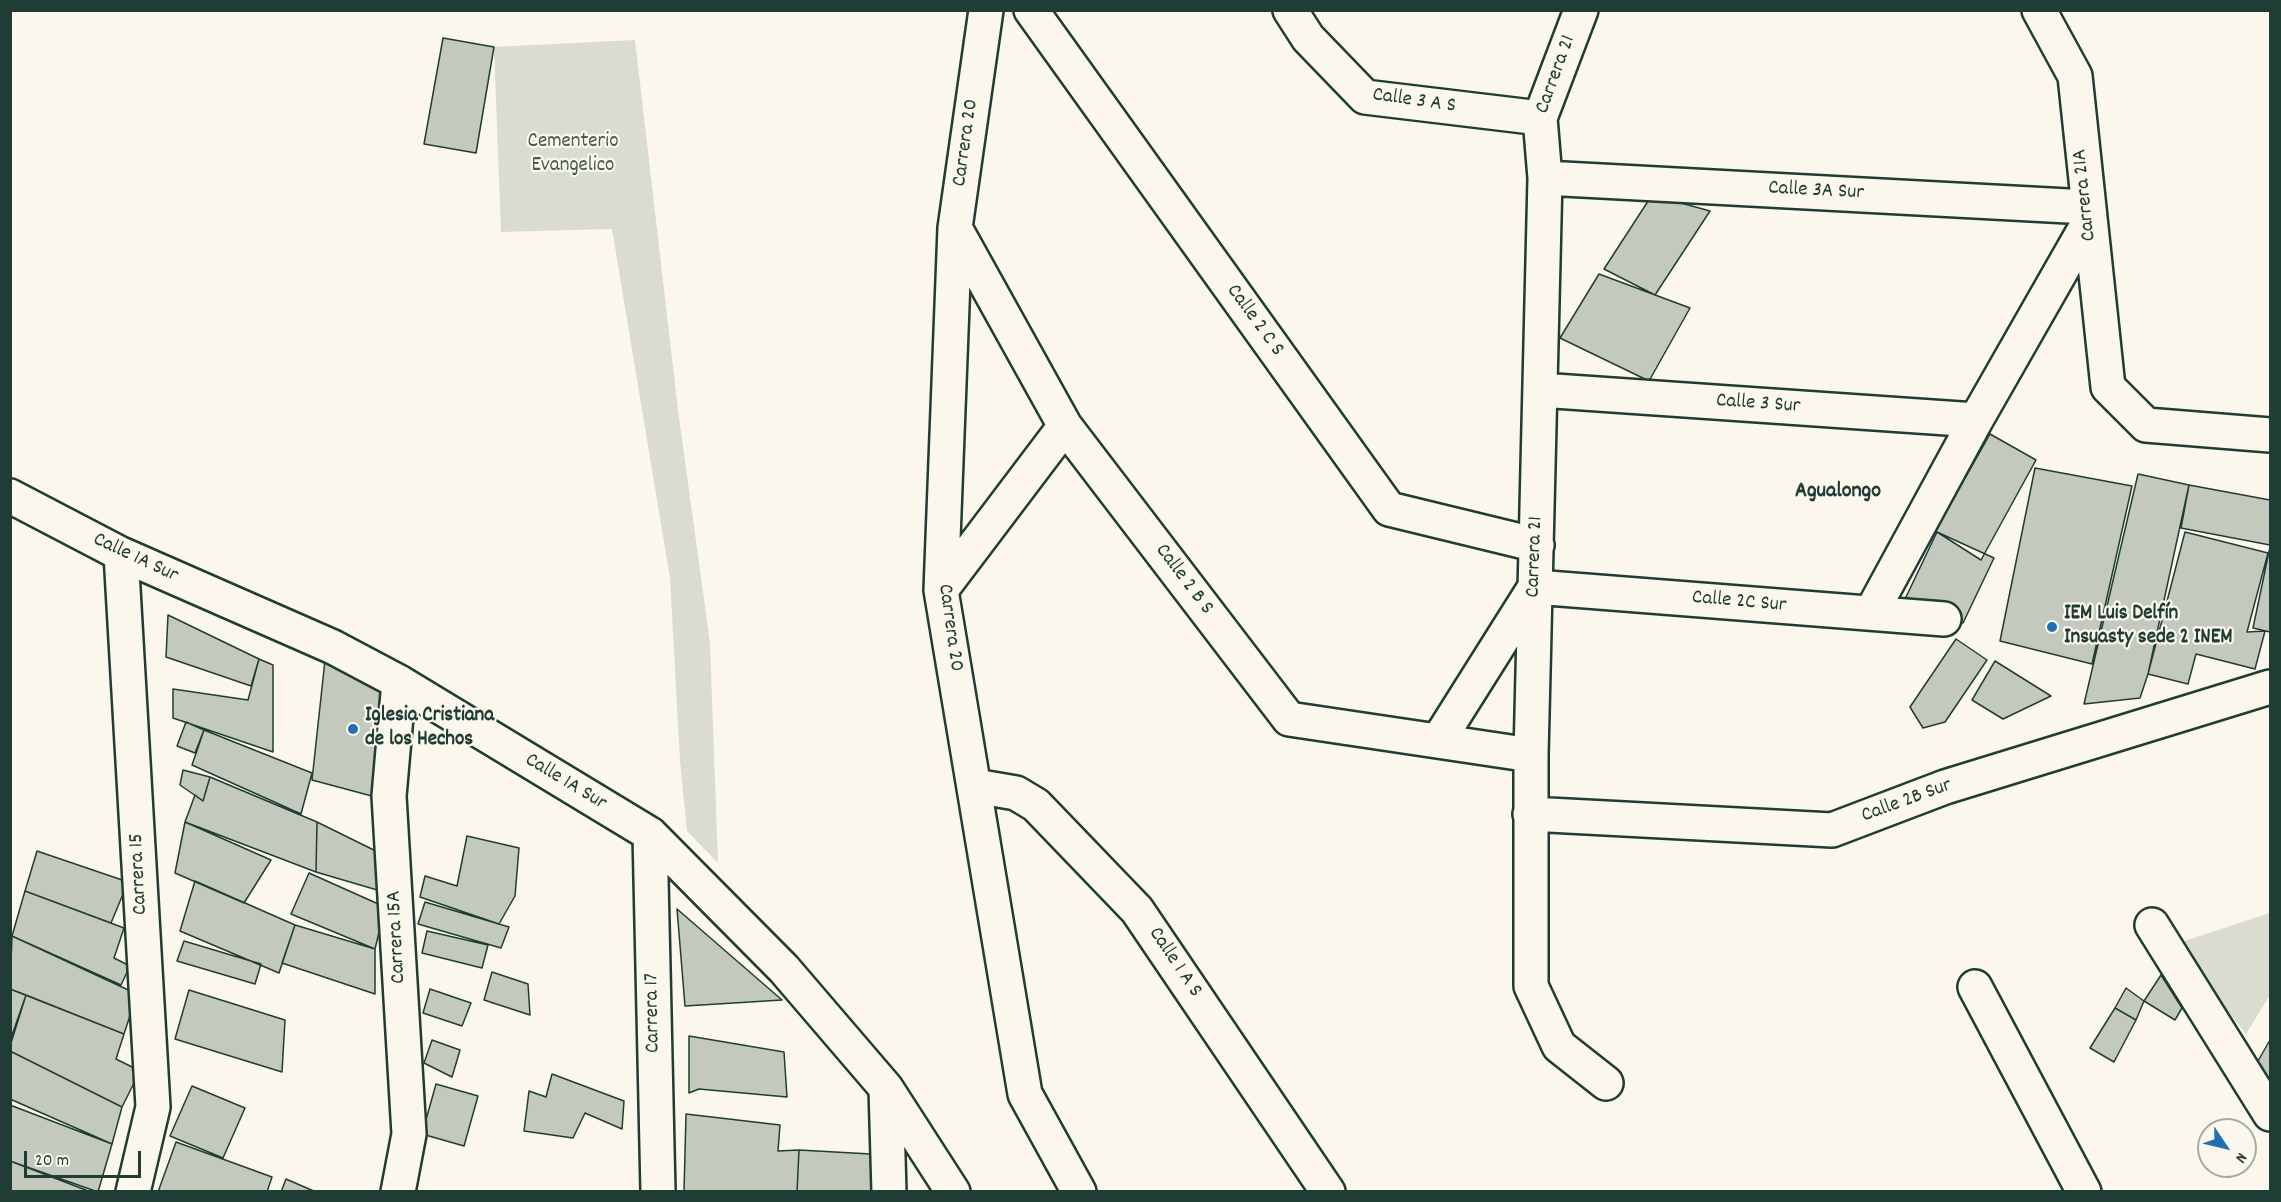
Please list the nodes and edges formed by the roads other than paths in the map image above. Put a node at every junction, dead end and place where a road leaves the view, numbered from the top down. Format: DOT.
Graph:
graph roads {
  1 [pos="986,10"];
  2 [pos="1031,10"];
  3 [pos="1290,10"];
  4 [pos="1581,10"];
  5 [pos="2040,10"];
  6 [pos="1540,118"];
  7 [pos="1545,178"];
  8 [pos="2088,215"];
  9 [pos="955,228"];
  10 [pos="1540,390"];
  11 [pos="1976,420"];
  12 [pos="1065,426"];
  13 [pos="2271,435"];
  14 [pos="10,496"];
  15 [pos="1536,545"];
  16 [pos="121,554"];
  17 [pos="1535,587"];
  18 [pos="940,590"];
  19 [pos="1871,613"];
  20 [pos="1944,618"];
  21 [pos="399,682"];
  22 [pos="2271,687"];
  23 [pos="1438,741"];
  24 [pos="1531,755"];
  25 [pos="975,786"];
  26 [pos="1530,814"];
  27 [pos="650,834"];
  28 [pos="2152,925"];
  29 [pos="1975,987"];
  30 [pos="1606,1083"];
  31 [pos="886,1088"];
  32 [pos="2271,1114"];
  33 [pos="133,1191"];
  34 [pos="398,1191"];
  35 [pos="658,1191"];
  36 [pos="889,1191"];
  37 [pos="953,1191"];
  38 [pos="1079,1191"];
  39 [pos="1328,1191"];
  40 [pos="2084,1191"];
  1 -- 9 [label="street, Carrera 20"];
  2 -- 15 [label="street, Calle 2 C S"];
  3 -- 6 [label="street, Calle 3 A S"];
  4 -- 6 [label="street, Carrera 21"];
  5 -- 8 [label="street, Carrera 21A"];
  6 -- 7 [label="street, Carrera 21"];
  7 -- 8 [label="street, Calle 3A Sur"];
  7 -- 10 [label="street, Carrera 21"];
  8 -- 11 [label="street"];
  8 -- 13 [label="street, Carrera 21A"];
  9 -- 12 [label="street, Calle 2 B S"];
  9 -- 18 [label="street, Carrera 20"];
  10 -- 11 [label="street, Calle 3 Sur"];
  10 -- 15 [label="street, Carrera 21"];
  11 -- 19 [label="street"];
  12 -- 18 [label="street"];
  12 -- 23 [label="street, Calle 2 B S"];
  14 -- 16 [label="street, Calle 1A Sur"];
  15 -- 17 [label="street, Carrera 21"];
  16 -- 21 [label="street, Calle 1A Sur"];
  16 -- 33 [label="street, Carrera 15"];
  17 -- 19 [label="street, Calle 2C Sur"];
  17 -- 23 [label="street"];
  17 -- 24 [label="street, Carrera 21"];
  18 -- 25 [label="street, Carrera 20"];
  19 -- 20 [label="street, Calle 2C Sur"];
  21 -- 27 [label="street, Calle 1A Sur"];
  21 -- 34 [label="street, Carrera 15A"];
  22 -- 26 [label="street, Calle 2B Sur"];
  23 -- 24 [label="street, Calle 2 B S"];
  24 -- 26 [label="street, Carrera 21"];
  25 -- 38 [label="street, Carrera 20"];
  25 -- 39 [label="street, Calle 1 A S"];
  26 -- 30 [label="street, Carrera 21"];
  27 -- 31 [label="street, Calle 1A Sur"];
  27 -- 35 [label="street, Carrera 17"];
  28 -- 32 [label="street"];
  29 -- 40 [label="street"];
  31 -- 36 [label="street"];
  31 -- 37 [label="street"];
}
